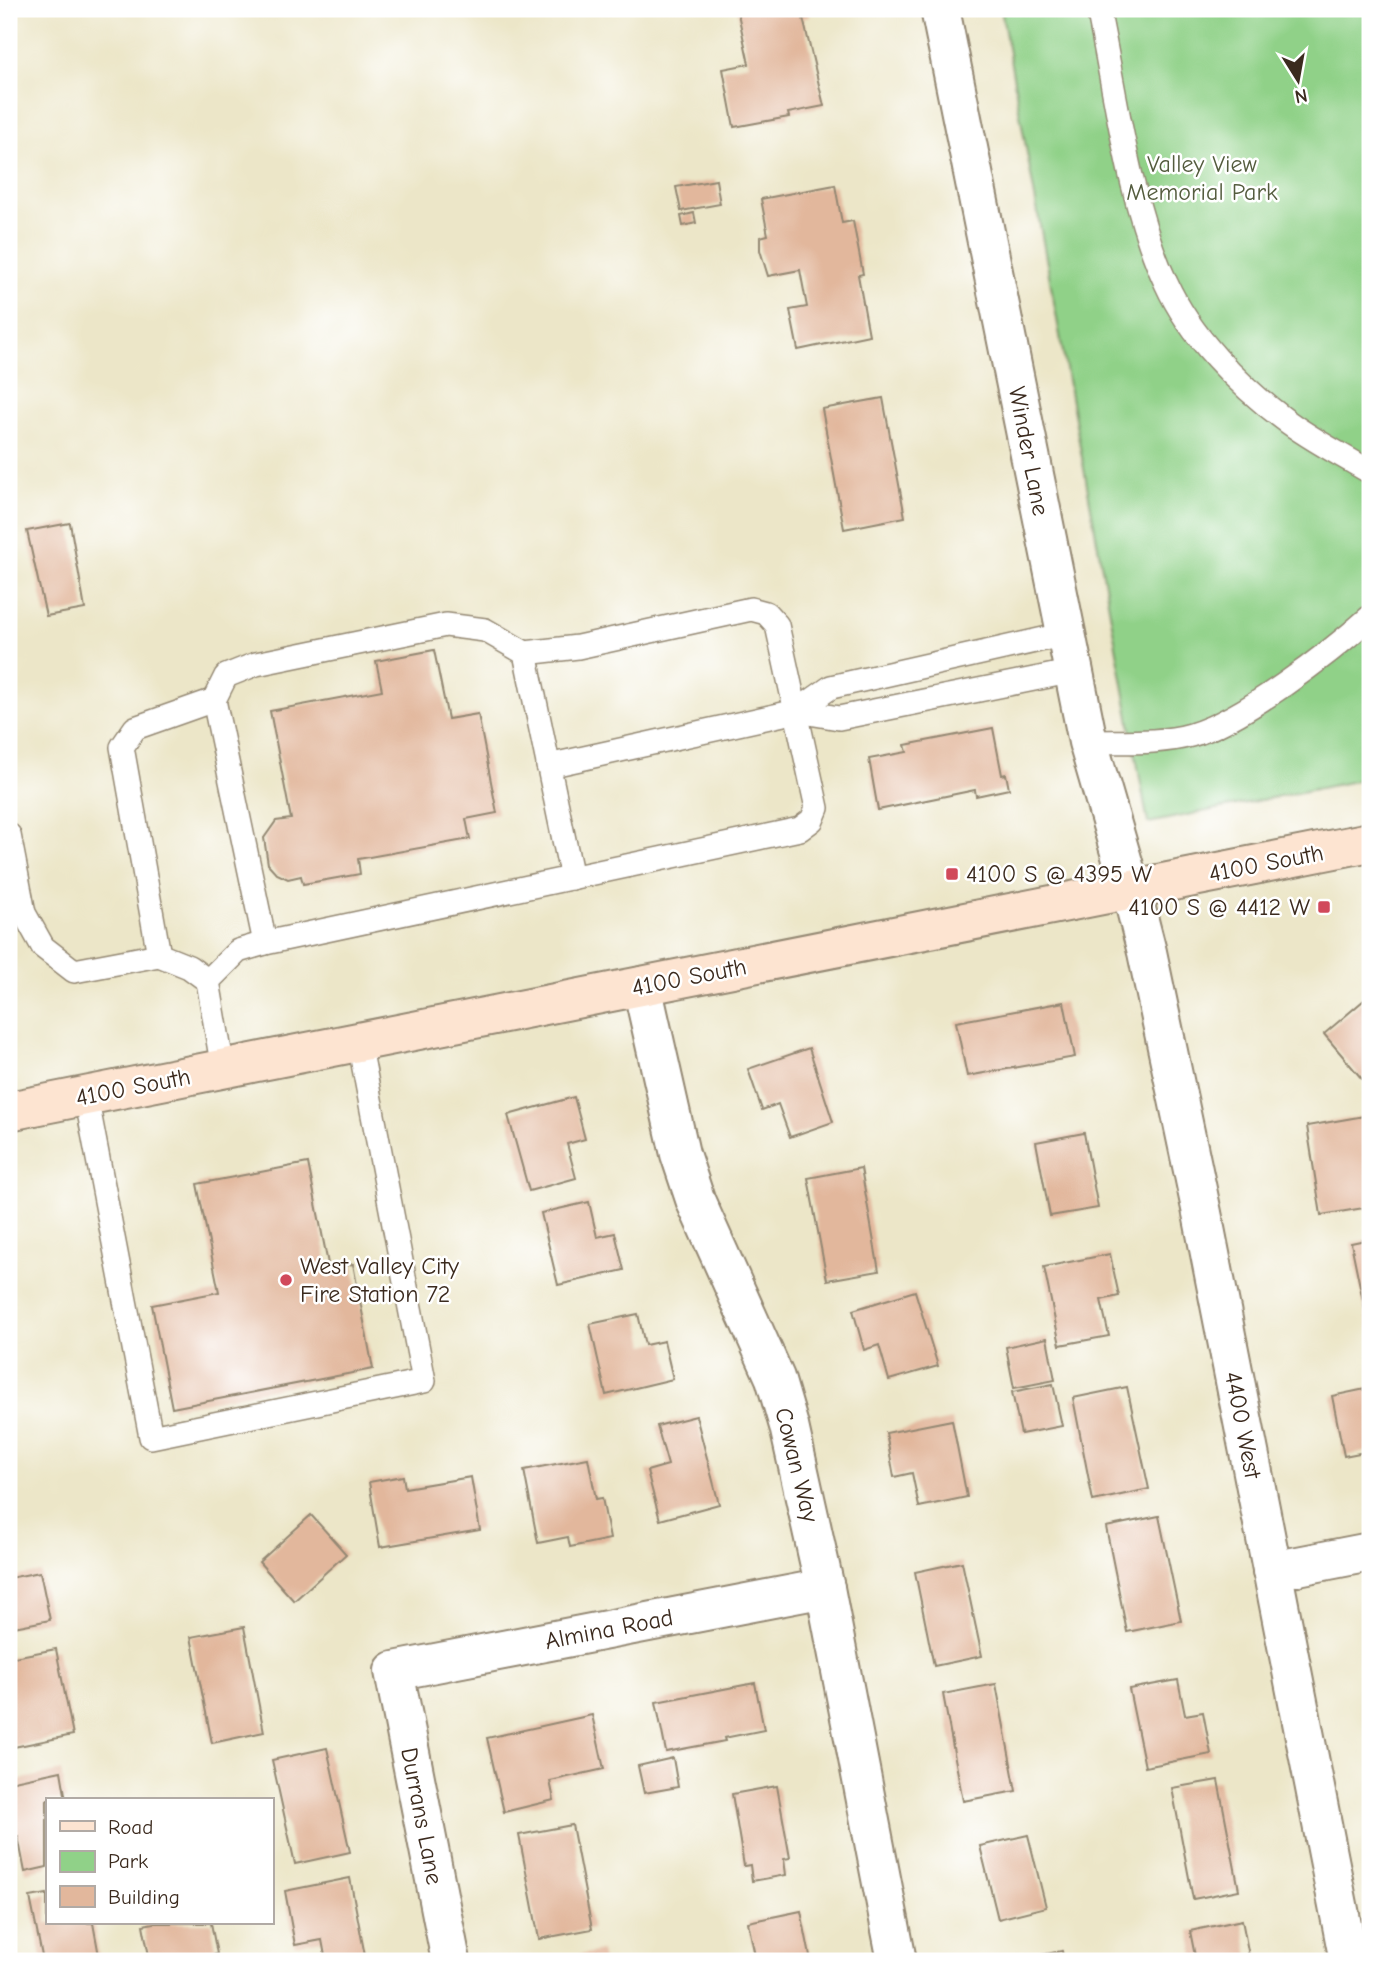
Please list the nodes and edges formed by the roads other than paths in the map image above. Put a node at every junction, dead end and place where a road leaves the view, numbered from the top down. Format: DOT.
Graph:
graph roads {
  1 [pos="940,9"];
  2 [pos="1098,9"];
  3 [pos="1370,472"];
  4 [pos="1370,617"];
  5 [pos="1066,634"];
  6 [pos="525,653"];
  7 [pos="1074,671"];
  8 [pos="214,700"];
  9 [pos="797,712"];
  10 [pos="1088,741"];
  11 [pos="548,766"];
  12 [pos="9,835"];
  13 [pos="1370,842"];
  14 [pos="572,878"];
  15 [pos="1131,890"];
  16 [pos="265,943"];
  17 [pos="159,955"];
  18 [pos="208,981"];
  19 [pos="642,986"];
  20 [pos="359,1042"];
  21 [pos="223,1069"];
  22 [pos="86,1096"];
  23 [pos="9,1111"];
  24 [pos="1370,1552"];
  25 [pos="1272,1572"];
  26 [pos="824,1588"];
  27 [pos="394,1671"];
  28 [pos="451,1961"];
  29 [pos="897,1961"];
  30 [pos="1349,1961"];
  1 -- 5 [label="street, Winder Lane"];
  2 -- 3 [label="lane"];
  4 -- 10 [label="lane"];
  5 -- 7 [label="street, Winder Lane"];
  5 -- 9 [label="lane"];
  6 -- 8 [label="lane"];
  6 -- 9 [label="lane"];
  6 -- 11 [label="lane"];
  7 -- 9 [label="lane"];
  7 -- 10 [label="street, Winder Lane"];
  8 -- 16 [label="lane"];
  8 -- 17 [label="lane"];
  9 -- 11 [label="lane"];
  9 -- 14 [label="lane"];
  10 -- 15 [label="street, Winder Lane"];
  11 -- 14 [label="lane"];
  12 -- 17 [label="lane"];
  13 -- 15 [label="main road, 4100 South"];
  14 -- 16 [label="lane"];
  15 -- 19 [label="main road, 4100 South"];
  15 -- 25 [label="street, 4400 West"];
  16 -- 18 [label="lane"];
  17 -- 18 [label="lane"];
  18 -- 21 [label="lane"];
  19 -- 20 [label="main road, 4100 South"];
  19 -- 26 [label="street, Cowan Way"];
  20 -- 21 [label="main road, 4100 South"];
  20 -- 22 [label="lane"];
  21 -- 22 [label="main road, 4100 South"];
  22 -- 23 [label="main road, 4100 South"];
  24 -- 25 [label="street"];
  25 -- 30 [label="street, 4400 West"];
  26 -- 27 [label="street, Almina Road"];
  26 -- 29 [label="street, Cowan Way"];
  27 -- 28 [label="street, Durrans Lane"];
}
